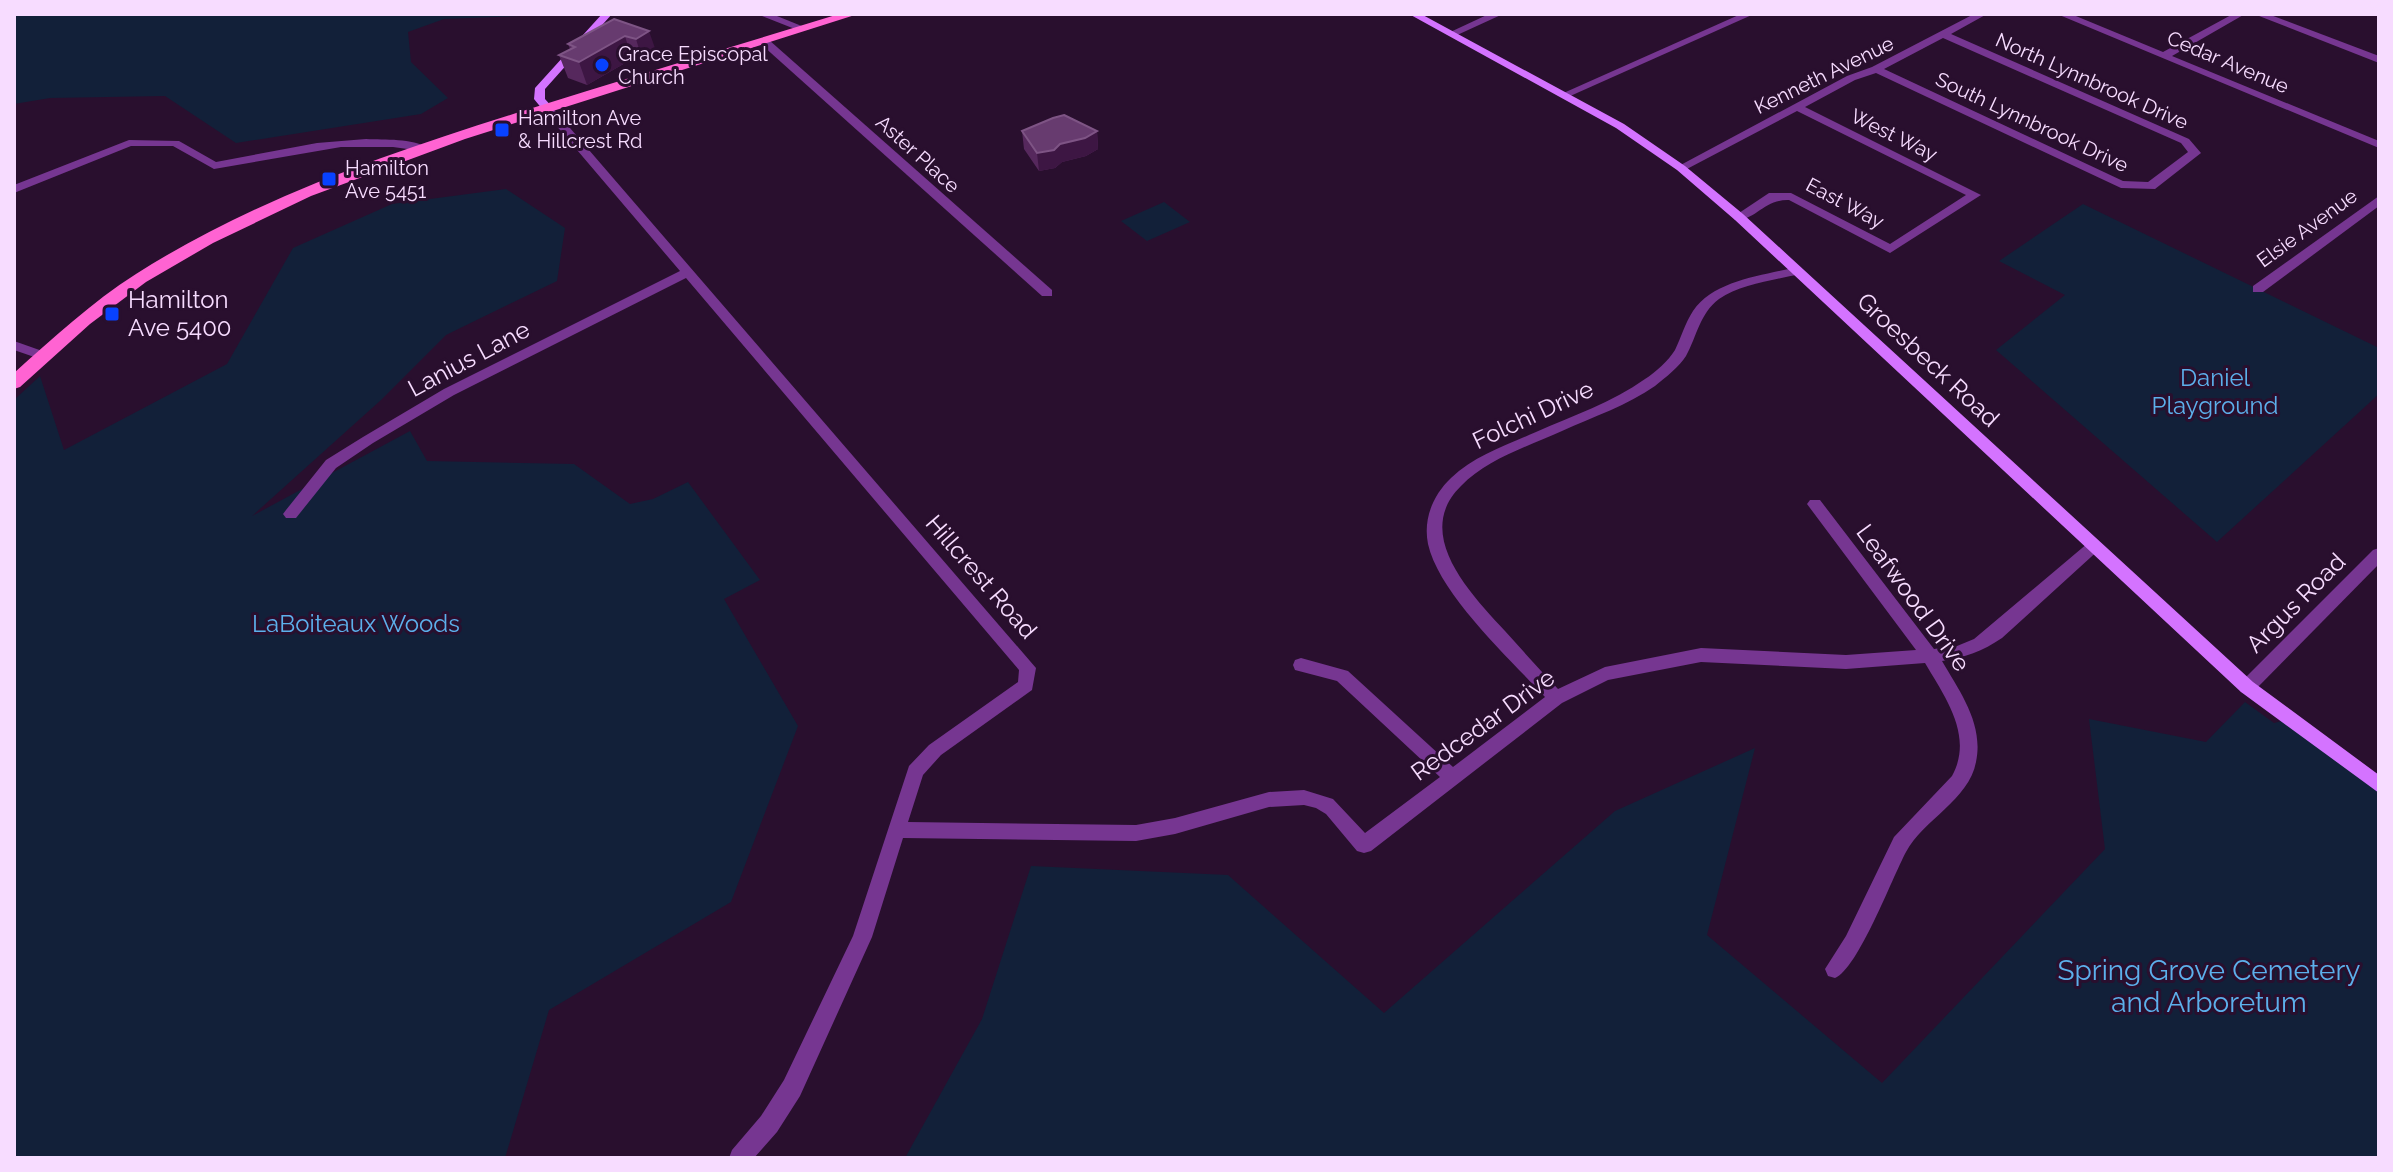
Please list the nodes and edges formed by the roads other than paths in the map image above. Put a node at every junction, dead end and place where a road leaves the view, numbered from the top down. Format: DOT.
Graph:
graph roads {
  1 [pos="607,14"];
  2 [pos="762,14"];
  3 [pos="852,14"];
  4 [pos="1414,14"];
  5 [pos="1498,14"];
  6 [pos="1749,14"];
  7 [pos="1982,14"];
  8 [pos="2062,14"];
  9 [pos="2240,14"];
  10 [pos="2259,14"];
  11 [pos="804,29"];
  12 [pos="1451,34"];
  13 [pos="1944,35"];
  14 [pos="765,42"];
  15 [pos="2165,55"];
  16 [pos="2379,60"];
  17 [pos="1876,69"];
  18 [pos="1564,95"];
  19 [pos="1797,107"];
  20 [pos="547,108"];
  21 [pos="2379,145"];
  22 [pos="422,148"];
  23 [pos="1681,168"];
  24 [pos="2173,171"];
  25 [pos="14,189"];
  26 [pos="2379,200"];
  27 [pos="1739,217"];
  28 [pos="1890,249"];
  29 [pos="1796,271"];
  30 [pos="689,272"];
  31 [pos="2258,289"];
  32 [pos="1047,293"];
  33 [pos="14,345"];
  34 [pos="43,356"];
  35 [pos="14,383"];
  36 [pos="1815,504"];
  37 [pos="291,514"];
  38 [pos="2094,547"];
  39 [pos="2379,554"];
  40 [pos="1930,656"];
  41 [pos="1301,665"];
  42 [pos="2247,687"];
  43 [pos="1556,698"];
  44 [pos="1452,777"];
  45 [pos="2379,785"];
  46 [pos="897,830"];
  47 [pos="1835,969"];
  48 [pos="740,1158"];
  1 -- 20 [label="street"];
  2 -- 11 [label="street"];
  3 -- 11 [label="main road"];
  4 -- 12 [label="street, Groesbeck Road"];
  5 -- 12 [label="street"];
  6 -- 18 [label="street"];
  7 -- 13 [label="street, Kenneth Avenue"];
  8 -- 15 [label="street, Cedar Avenue"];
  9 -- 15 [label="street"];
  10 -- 16 [label="street"];
  11 -- 14 [label="main road"];
  12 -- 18 [label="street, Groesbeck Road"];
  13 -- 17 [label="street, Kenneth Avenue"];
  13 -- 24 [label="street, North Lynnbrook Drive"];
  14 -- 20 [label="main road"];
  14 -- 32 [label="street, Aster Place"];
  15 -- 21 [label="street, Cedar Avenue"];
  17 -- 19 [label="street, Kenneth Avenue"];
  17 -- 24 [label="street, South Lynnbrook Drive"];
  18 -- 23 [label="street, Groesbeck Road"];
  19 -- 23 [label="street, Kenneth Avenue"];
  19 -- 28 [label="street, West Way"];
  20 -- 22 [label="main road"];
  20 -- 30 [label="street, Hillcrest Road"];
  22 -- 25 [label="street"];
  22 -- 34 [label="main road"];
  23 -- 27 [label="street, Groesbeck Road"];
  26 -- 31 [label="street, Elsie Avenue"];
  27 -- 28 [label="street, East Way"];
  27 -- 29 [label="street, Groesbeck Road"];
  29 -- 38 [label="street, Groesbeck Road"];
  29 -- 43 [label="street, Folchi Drive"];
  30 -- 37 [label="street, Lanius Lane"];
  30 -- 46 [label="street, Hillcrest Road"];
  33 -- 34 [label="street"];
  34 -- 35 [label="main road"];
  36 -- 40 [label="street, Leafwood Drive"];
  38 -- 40 [label="street, Redcedar Drive"];
  38 -- 42 [label="street, Groesbeck Road"];
  39 -- 42 [label="street, Argus Road"];
  40 -- 43 [label="street, Redcedar Drive"];
  40 -- 47 [label="street, Leafwood Drive"];
  41 -- 44 [label="street"];
  42 -- 45 [label="street, Groesbeck Road"];
  43 -- 44 [label="street, Redcedar Drive"];
  44 -- 46 [label="street, Redcedar Drive"];
  46 -- 48 [label="street, Hillcrest Road"];
}
